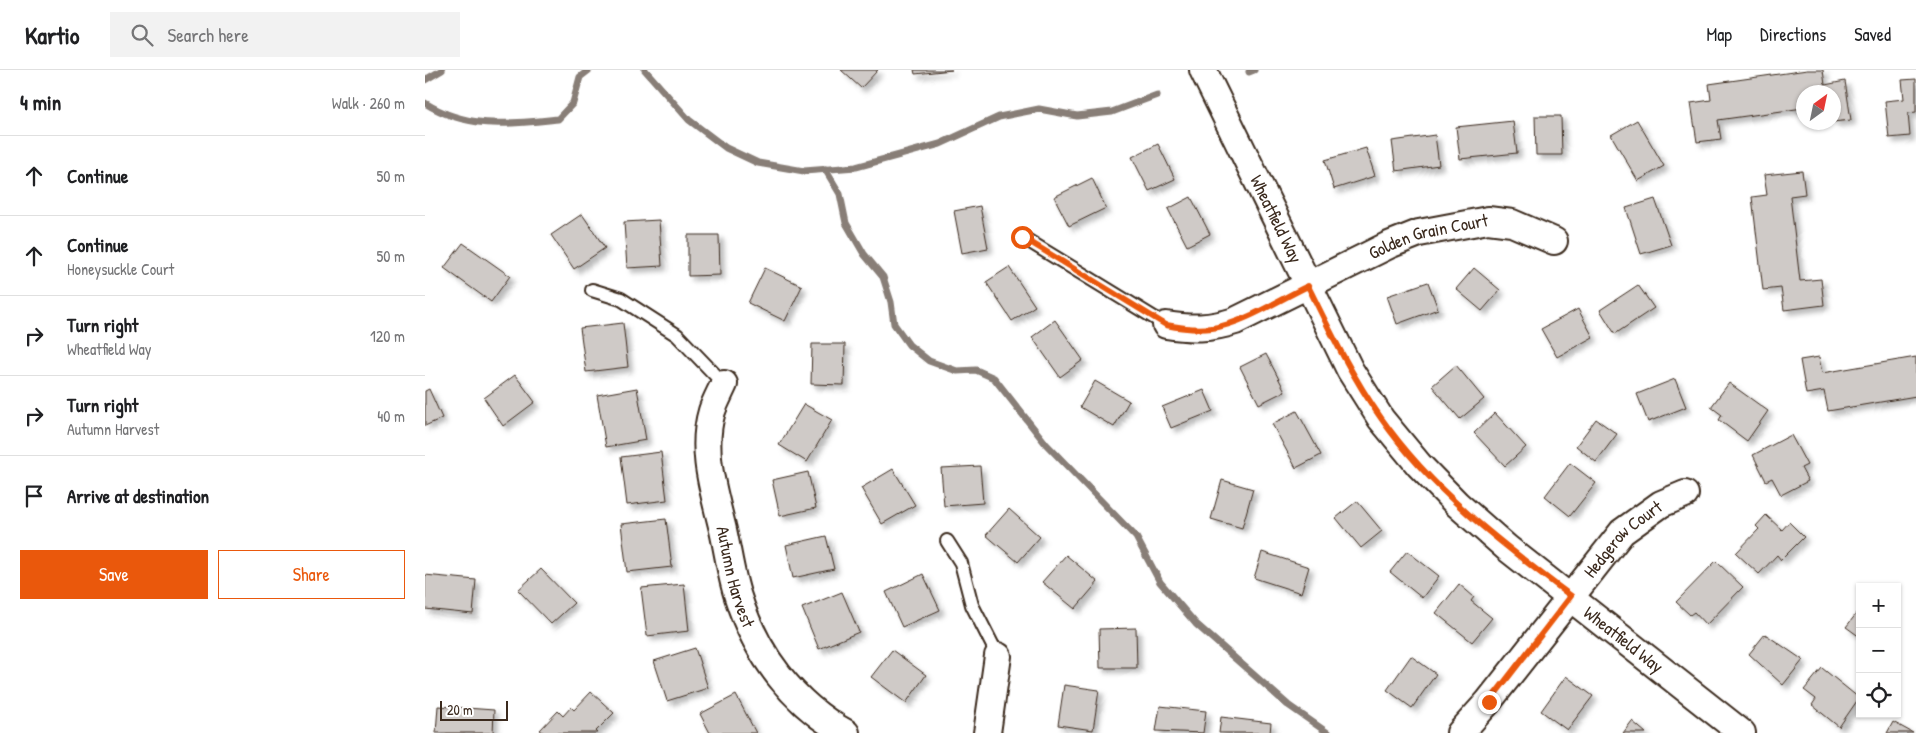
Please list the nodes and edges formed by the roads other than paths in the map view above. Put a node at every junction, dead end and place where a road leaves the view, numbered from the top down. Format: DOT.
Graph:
graph roads {
  1 [pos="1203,70"];
  2 [pos="1022,237"];
  3 [pos="1554,241"];
  4 [pos="1308,286"];
  5 [pos="592,290"];
  6 [pos="1166,325"];
  7 [pos="724,384"];
  8 [pos="1685,494"];
  9 [pos="947,540"];
  10 [pos="1571,596"];
  11 [pos="998,656"];
  12 [pos="846,733"];
  13 [pos="987,733"];
  14 [pos="1460,733"];
  15 [pos="1742,733"];
  1 -- 4 [label="street, Wheatfield Way"];
  2 -- 6 [label="lane"];
  3 -- 4 [label="street, Golden Grain Court"];
  4 -- 6 [label="street, Golden Grain Court"];
  4 -- 10 [label="street, Wheatfield Way"];
  5 -- 7 [label="lane"];
  7 -- 12 [label="street, Autumn Harvest"];
  8 -- 10 [label="street, Hedgerow Court"];
  9 -- 11 [label="lane"];
  10 -- 14 [label="street"];
  10 -- 15 [label="street, Wheatfield Way"];
  11 -- 13 [label="street"];
}
